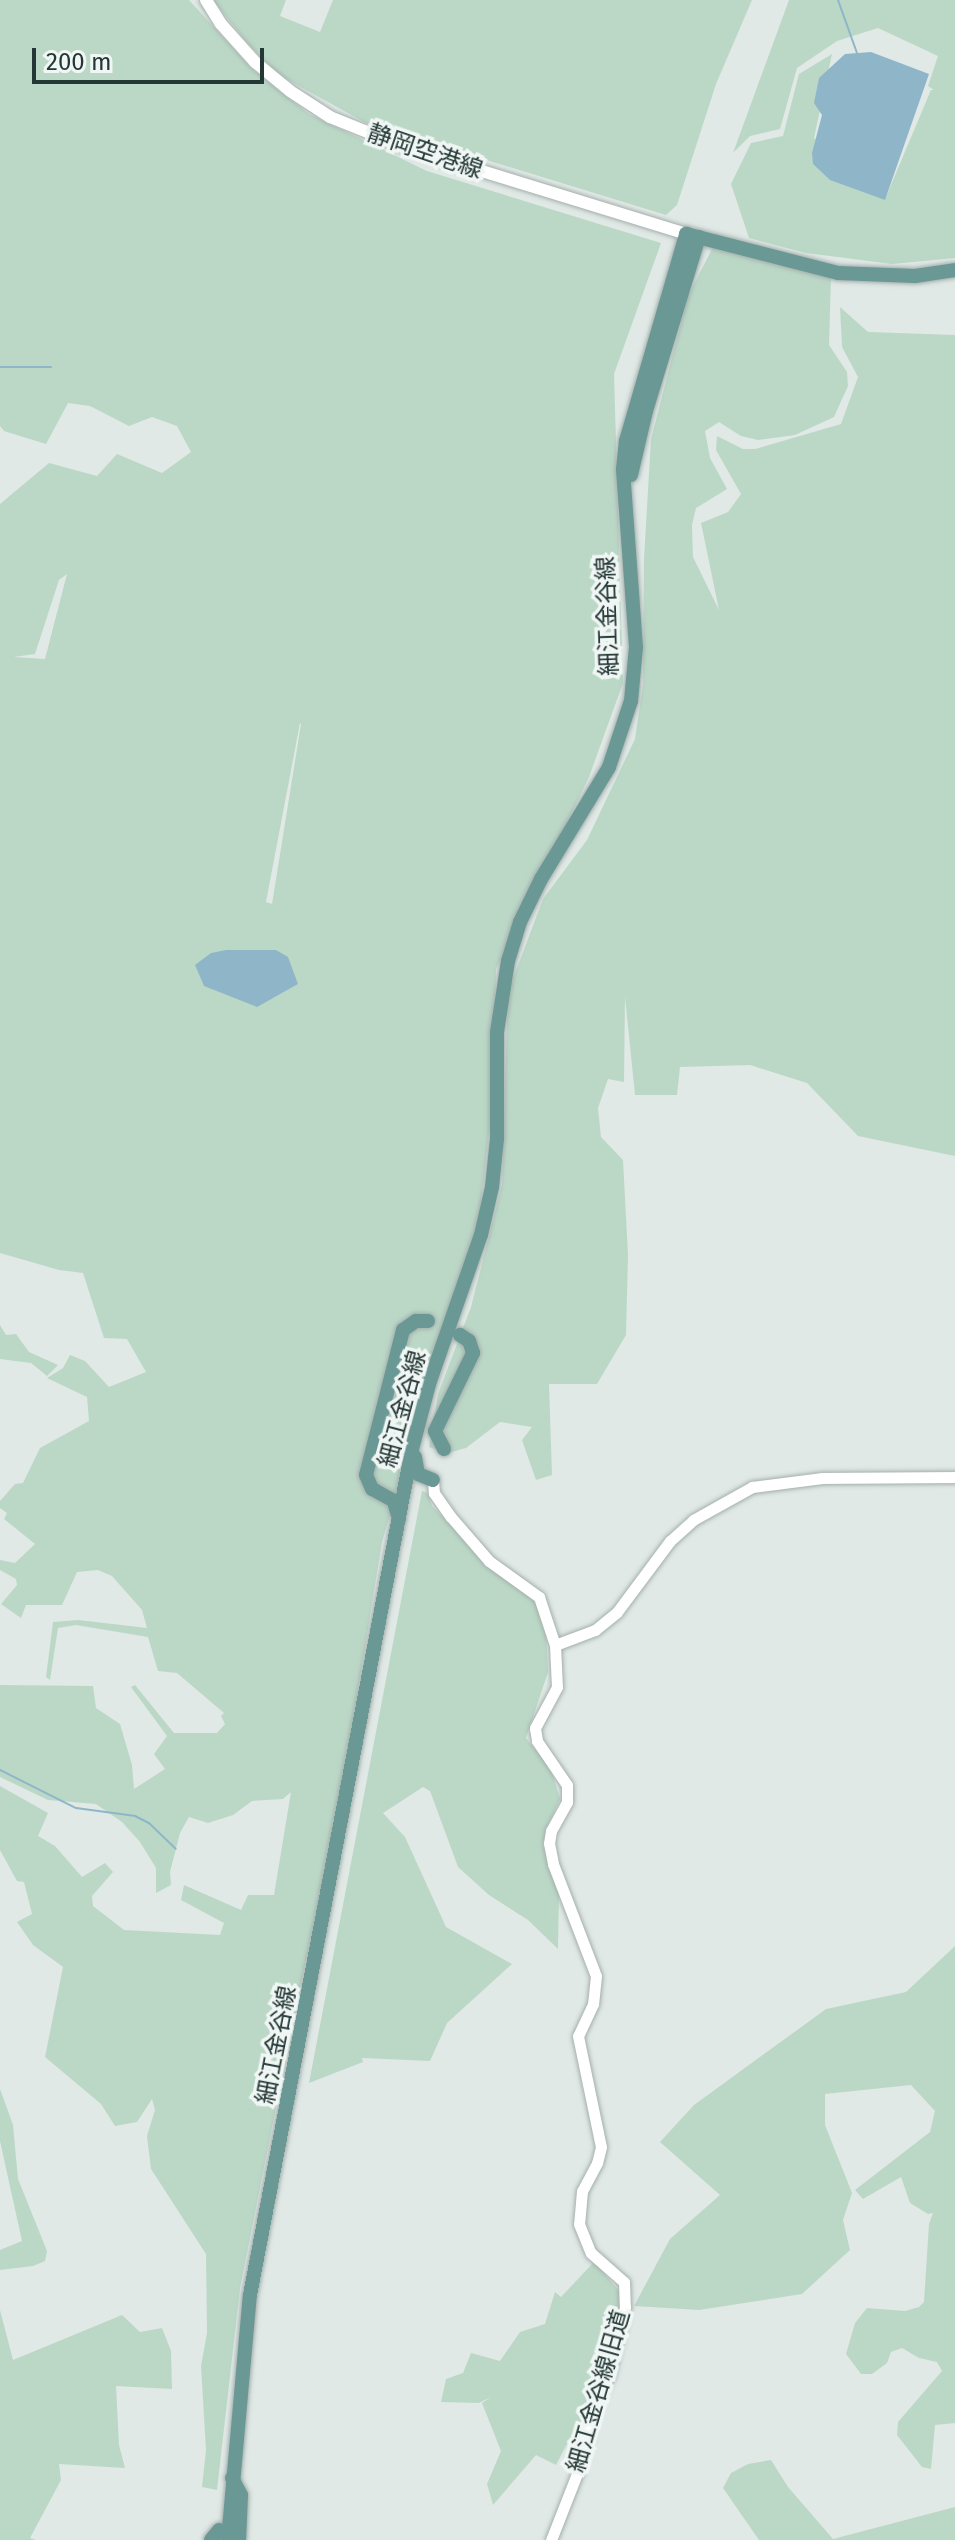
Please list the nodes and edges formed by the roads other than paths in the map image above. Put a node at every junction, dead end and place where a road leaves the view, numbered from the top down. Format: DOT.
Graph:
graph roads {
  1 [pos="206,0"];
  2 [pos="693,236"];
  3 [pos="955,270"];
  4 [pos="428,1321"];
  5 [pos="460,1335"];
  6 [pos="412,1449"];
  7 [pos="444,1449"];
  8 [pos="408,1475"];
  9 [pos="955,1477"];
  10 [pos="433,1480"];
  11 [pos="388,1496"];
  12 [pos="404,1498"];
  13 [pos="400,1519"];
  14 [pos="555,1645"];
  15 [pos="244,2334"];
  16 [pos="232,2478"];
  17 [pos="219,2537"];
  18 [pos="239,2540"];
  19 [pos="551,2540"];
  1 -- 2 [label="main road, 静岡空港線"];
  2 -- 3 [label="main road"];
  2 -- 6 [label="main road, 細江金谷線"];
  4 -- 11 [label="main road"];
  5 -- 7 [label="main road"];
  6 -- 8 [label="main road, 細江金谷線"];
  6 -- 10 [label="main road"];
  8 -- 11 [label="main road"];
  8 -- 12 [label="main road, 細江金谷線"];
  9 -- 14 [label="street"];
  10 -- 12 [label="main road"];
  10 -- 14 [label="street, 細江金谷線旧道"];
  11 -- 13 [label="main road"];
  12 -- 13 [label="main road, 細江金谷線"];
  13 -- 15 [label="main road, 細江金谷線"];
  14 -- 19 [label="street, 細江金谷線旧道"];
  15 -- 16 [label="main road, 細江金谷線"];
  15 -- 17 [label="main road, 細江金谷線"];
  16 -- 17 [label="main road, 細江金谷線"];
  16 -- 18 [label="main road"];
}
